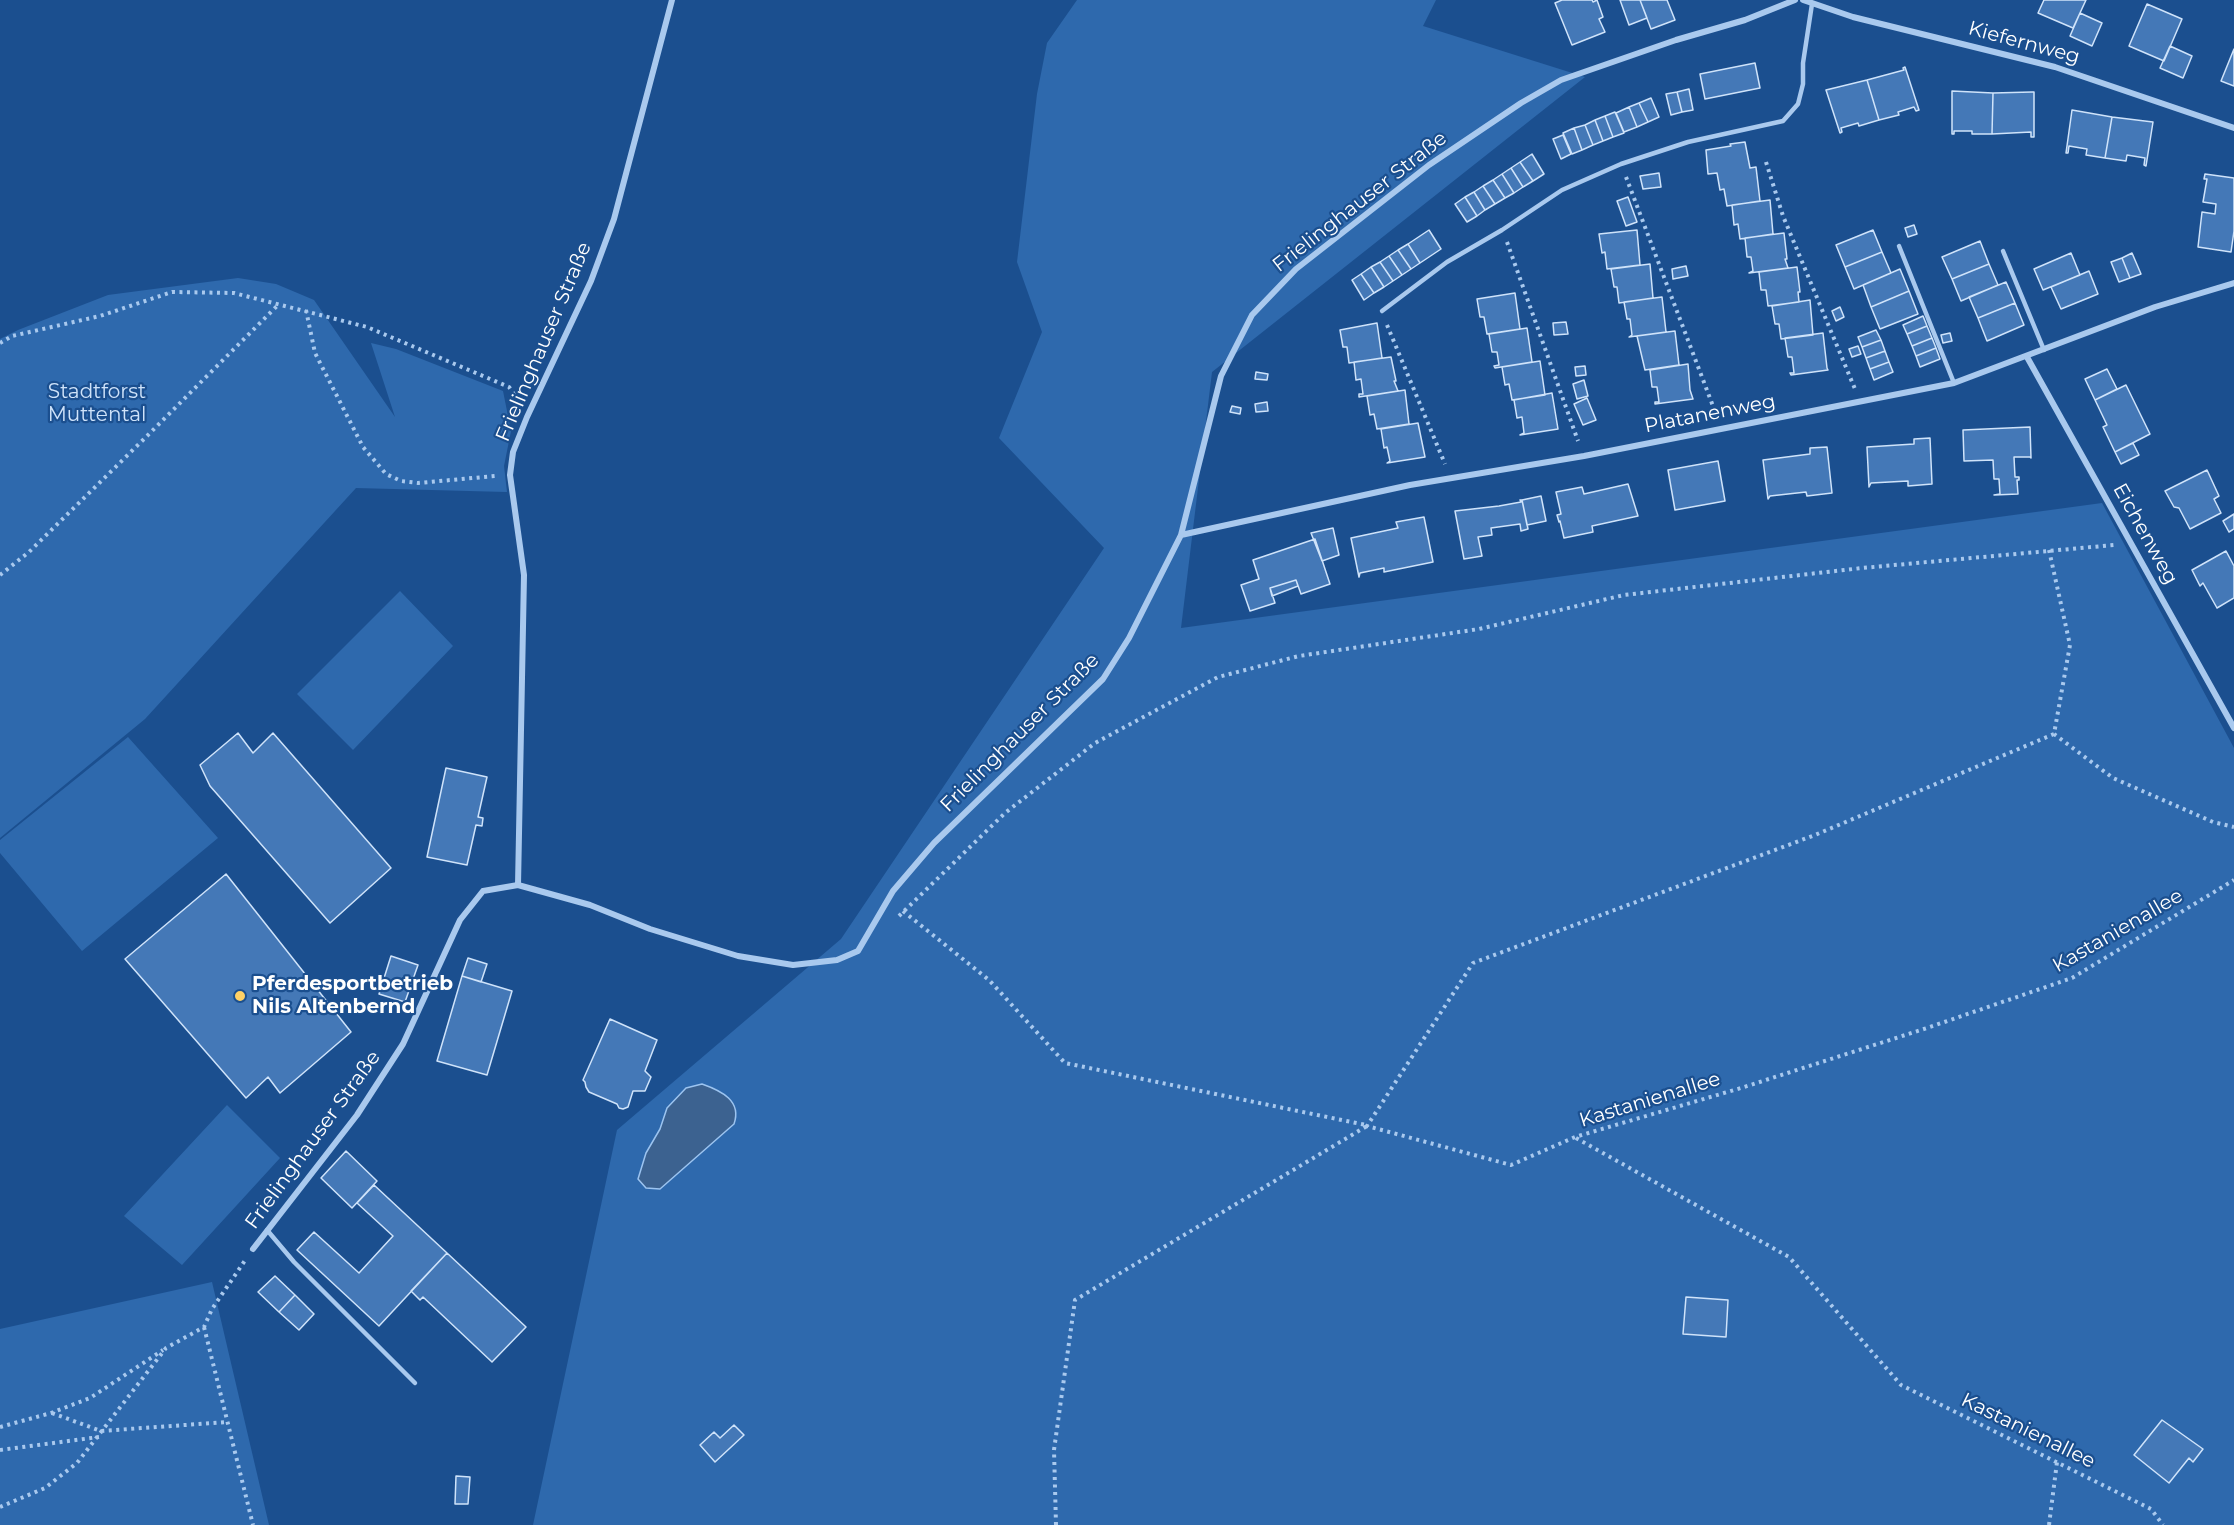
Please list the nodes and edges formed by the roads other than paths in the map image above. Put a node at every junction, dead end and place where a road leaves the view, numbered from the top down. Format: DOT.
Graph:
graph roads {
  1 [pos="672,0"];
  2 [pos="1796,0"];
  3 [pos="1803,0"];
  4 [pos="1812,4"];
  5 [pos="2234,128"];
  6 [pos="1899,246"];
  7 [pos="2003,251"];
  8 [pos="2234,283"];
  9 [pos="1382,311"];
  10 [pos="2043,350"];
  11 [pos="2027,357"];
  12 [pos="1954,383"];
  13 [pos="1181,535"];
  14 [pos="2234,728"];
  15 [pos="518,885"];
  16 [pos="267,1230"];
  17 [pos="253,1249"];
  18 [pos="415,1383"];
  1 -- 15 [label="street, Frielinghauser Straße"];
  2 -- 13 [label="street, Frielinghauser Straße"];
  3 -- 4 [label="street, Kiefernweg"];
  4 -- 5 [label="street, Kiefernweg"];
  4 -- 9 [label="lane"];
  6 -- 12 [label="lane"];
  7 -- 10 [label="lane"];
  8 -- 10 [label="street, Platanenweg"];
  10 -- 11 [label="street, Platanenweg"];
  11 -- 12 [label="street, Platanenweg"];
  11 -- 14 [label="street, Eichenweg"];
  12 -- 13 [label="street, Platanenweg"];
  13 -- 15 [label="street, Frielinghauser Straße"];
  15 -- 16 [label="street, Frielinghauser Straße"];
  16 -- 17 [label="street, Frielinghauser Straße"];
  16 -- 18 [label="lane"];
}
